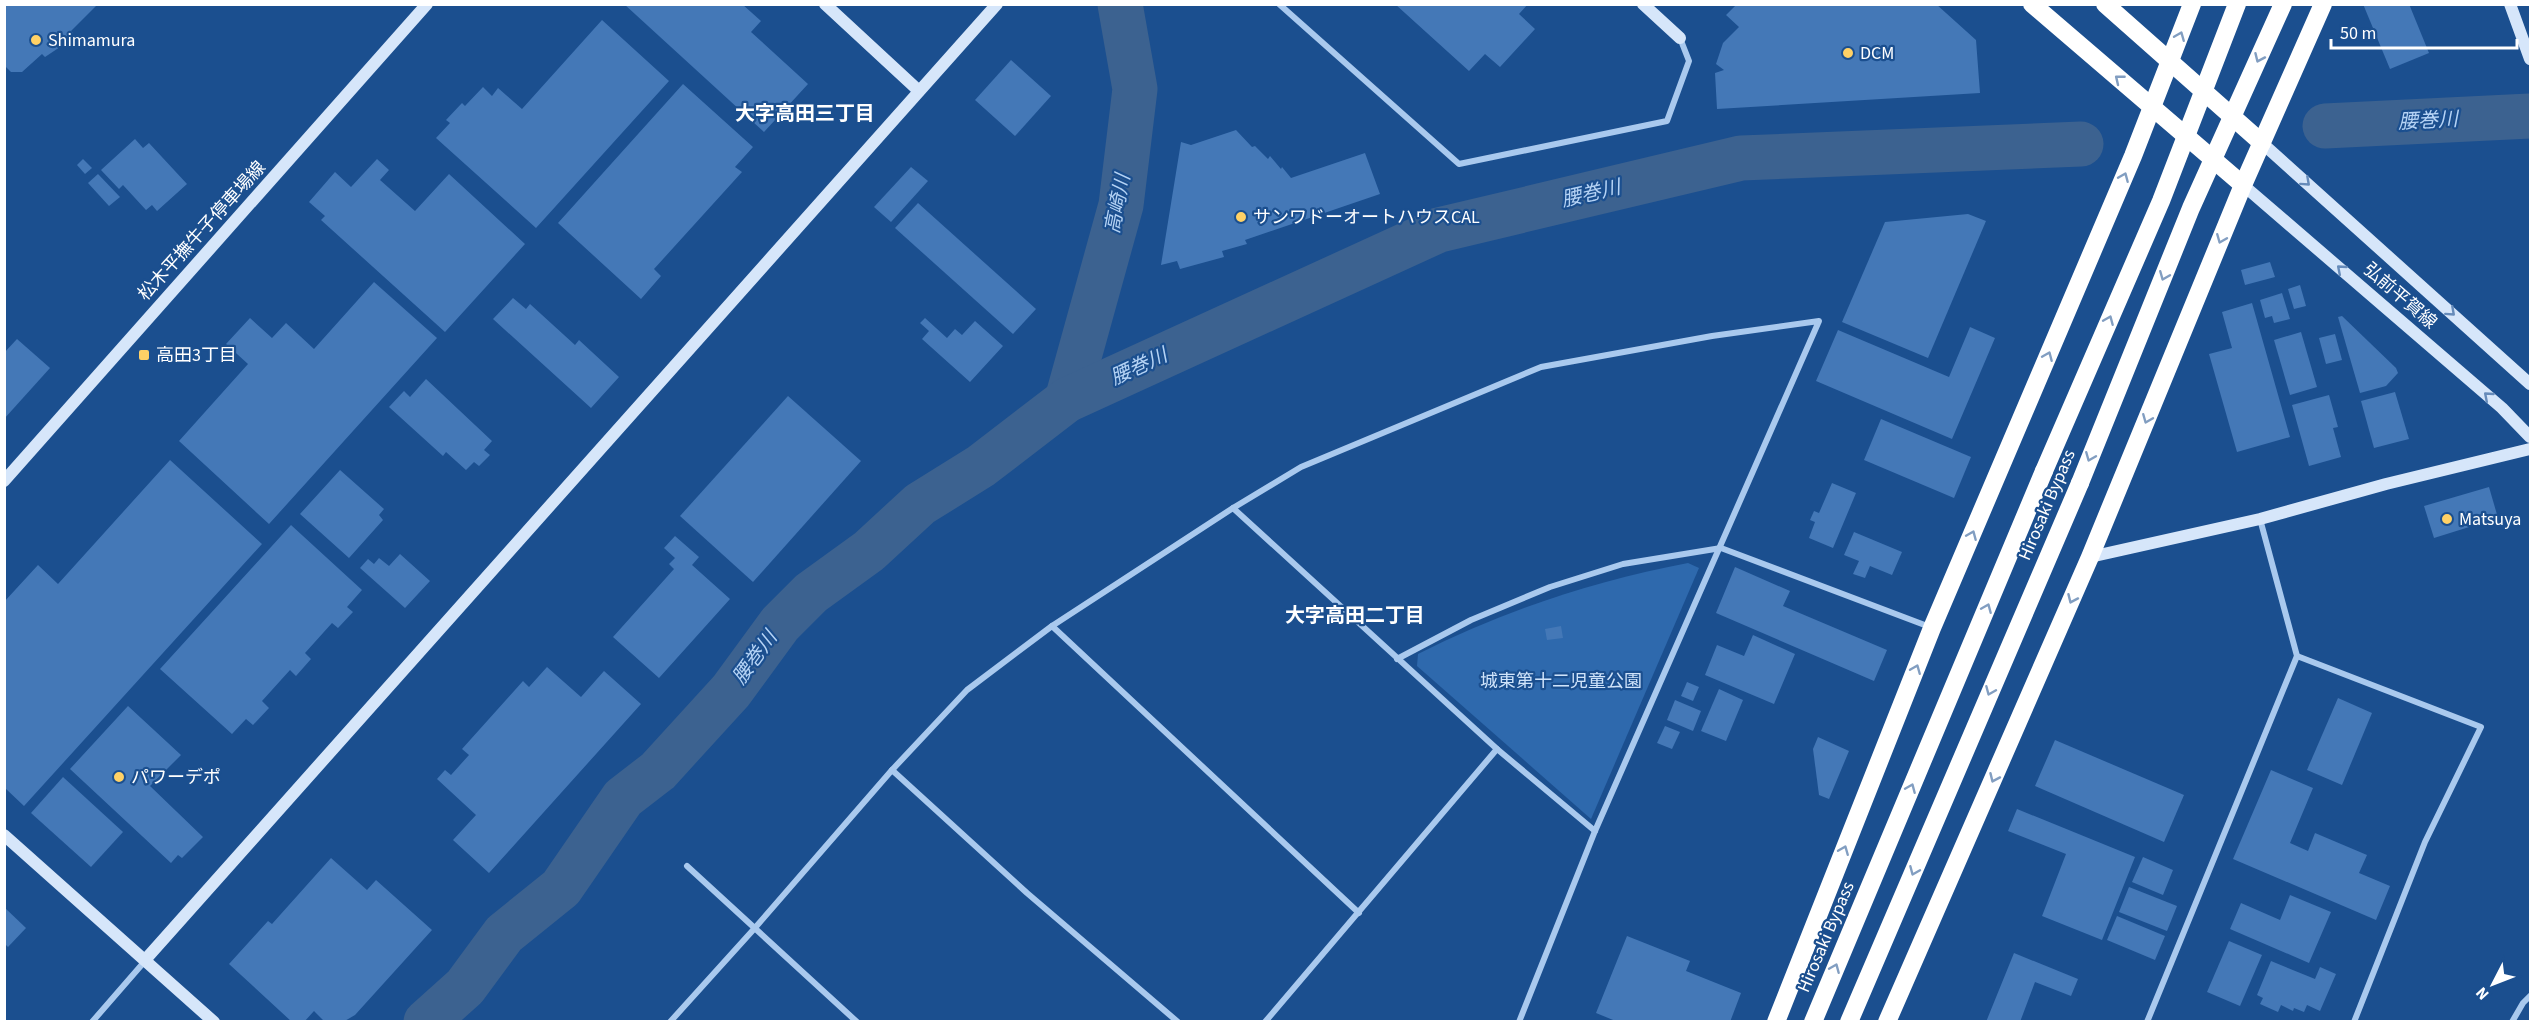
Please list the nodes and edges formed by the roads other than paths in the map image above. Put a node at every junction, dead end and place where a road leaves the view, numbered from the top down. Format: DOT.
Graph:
graph roads {
  1 [pos="427,4"];
  2 [pos="825,4"];
  3 [pos="997,4"];
  4 [pos="1279,4"];
  5 [pos="1643,4"];
  6 [pos="2032,4"];
  7 [pos="2105,4"];
  8 [pos="2192,4"];
  9 [pos="2237,4"];
  10 [pos="2283,4"];
  11 [pos="2323,4"];
  12 [pos="2510,4"];
  13 [pos="1680,38"];
  14 [pos="2530,59"];
  15 [pos="2169,62"];
  16 [pos="919,91"];
  17 [pos="2152,106"];
  18 [pos="2262,143"];
  19 [pos="2243,185"];
  20 [pos="2530,384"];
  21 [pos="2530,437"];
  22 [pos="2530,450"];
  23 [pos="4,481"];
  24 [pos="1233,508"];
  25 [pos="2260,519"];
  26 [pos="1721,548"];
  27 [pos="2090,557"];
  28 [pos="1052,626"];
  29 [pos="1932,628"];
  30 [pos="2297,656"];
  31 [pos="1396,659"];
  32 [pos="1497,749"];
  33 [pos="892,770"];
  34 [pos="1595,831"];
  35 [pos="4,835"];
  36 [pos="687,866"];
  37 [pos="1359,913"];
  38 [pos="754,929"];
  39 [pos="145,960"];
  40 [pos="2530,996"];
  41 [pos="2149,1021"];
  42 [pos="92,1022"];
  43 [pos="214,1022"];
  44 [pos="670,1022"];
  45 [pos="857,1022"];
  46 [pos="1178,1022"];
  47 [pos="1265,1022"];
  48 [pos="1519,1022"];
  49 [pos="1776,1022"];
  50 [pos="1813,1022"];
  51 [pos="1849,1022"];
  52 [pos="1887,1022"];
  53 [pos="2354,1022"];
  54 [pos="2512,1022"];
  1 -- 23 [label="street, 松木平撫牛子停車場線"];
  2 -- 16 [label="street"];
  3 -- 16 [label="street"];
  4 -- 13 [label="street"];
  5 -- 13 [label="street"];
  17 -- 6 [label="highway, one-way"];
  7 -- 15 [label="highway"];
  15 -- 8 [label="highway, one-way"];
  50 -- 9 [label="highway, Hirosaki Bypass, one-way, bridge"];
  10 -- 51 [label="highway, Hirosaki Bypass, one-way, bridge"];
  11 -- 18 [label="highway"];
  12 -- 14 [label="street"];
  15 -- 17 [label="highway"];
  15 -- 18 [label="highway"];
  16 -- 39 [label="street"];
  17 -- 19 [label="highway"];
  29 -- 17 [label="highway, one-way"];
  18 -- 19 [label="highway"];
  18 -- 20 [label="street, 弘前平賀線, one-way"];
  21 -- 19 [label="street, 弘前平賀線, one-way"];
  19 -- 27 [label="highway, one-way"];
  22 -- 25 [label="street"];
  24 -- 26 [label="street"];
  24 -- 28 [label="street"];
  24 -- 31 [label="street"];
  25 -- 27 [label="street"];
  25 -- 30 [label="street"];
  26 -- 29 [label="street"];
  26 -- 31 [label="street"];
  26 -- 34 [label="street"];
  27 -- 52 [label="highway, one-way"];
  28 -- 33 [label="street"];
  28 -- 37 [label="street"];
  49 -- 29 [label="highway, one-way"];
  30 -- 41 [label="street"];
  30 -- 53 [label="street"];
  31 -- 32 [label="street"];
  32 -- 34 [label="street"];
  32 -- 37 [label="street"];
  33 -- 38 [label="street"];
  33 -- 46 [label="street"];
  34 -- 48 [label="street"];
  35 -- 39 [label="street"];
  36 -- 38 [label="street"];
  37 -- 47 [label="street"];
  38 -- 44 [label="street"];
  38 -- 45 [label="street"];
  39 -- 42 [label="street"];
  39 -- 43 [label="street"];
  40 -- 54 [label="street"];
}
